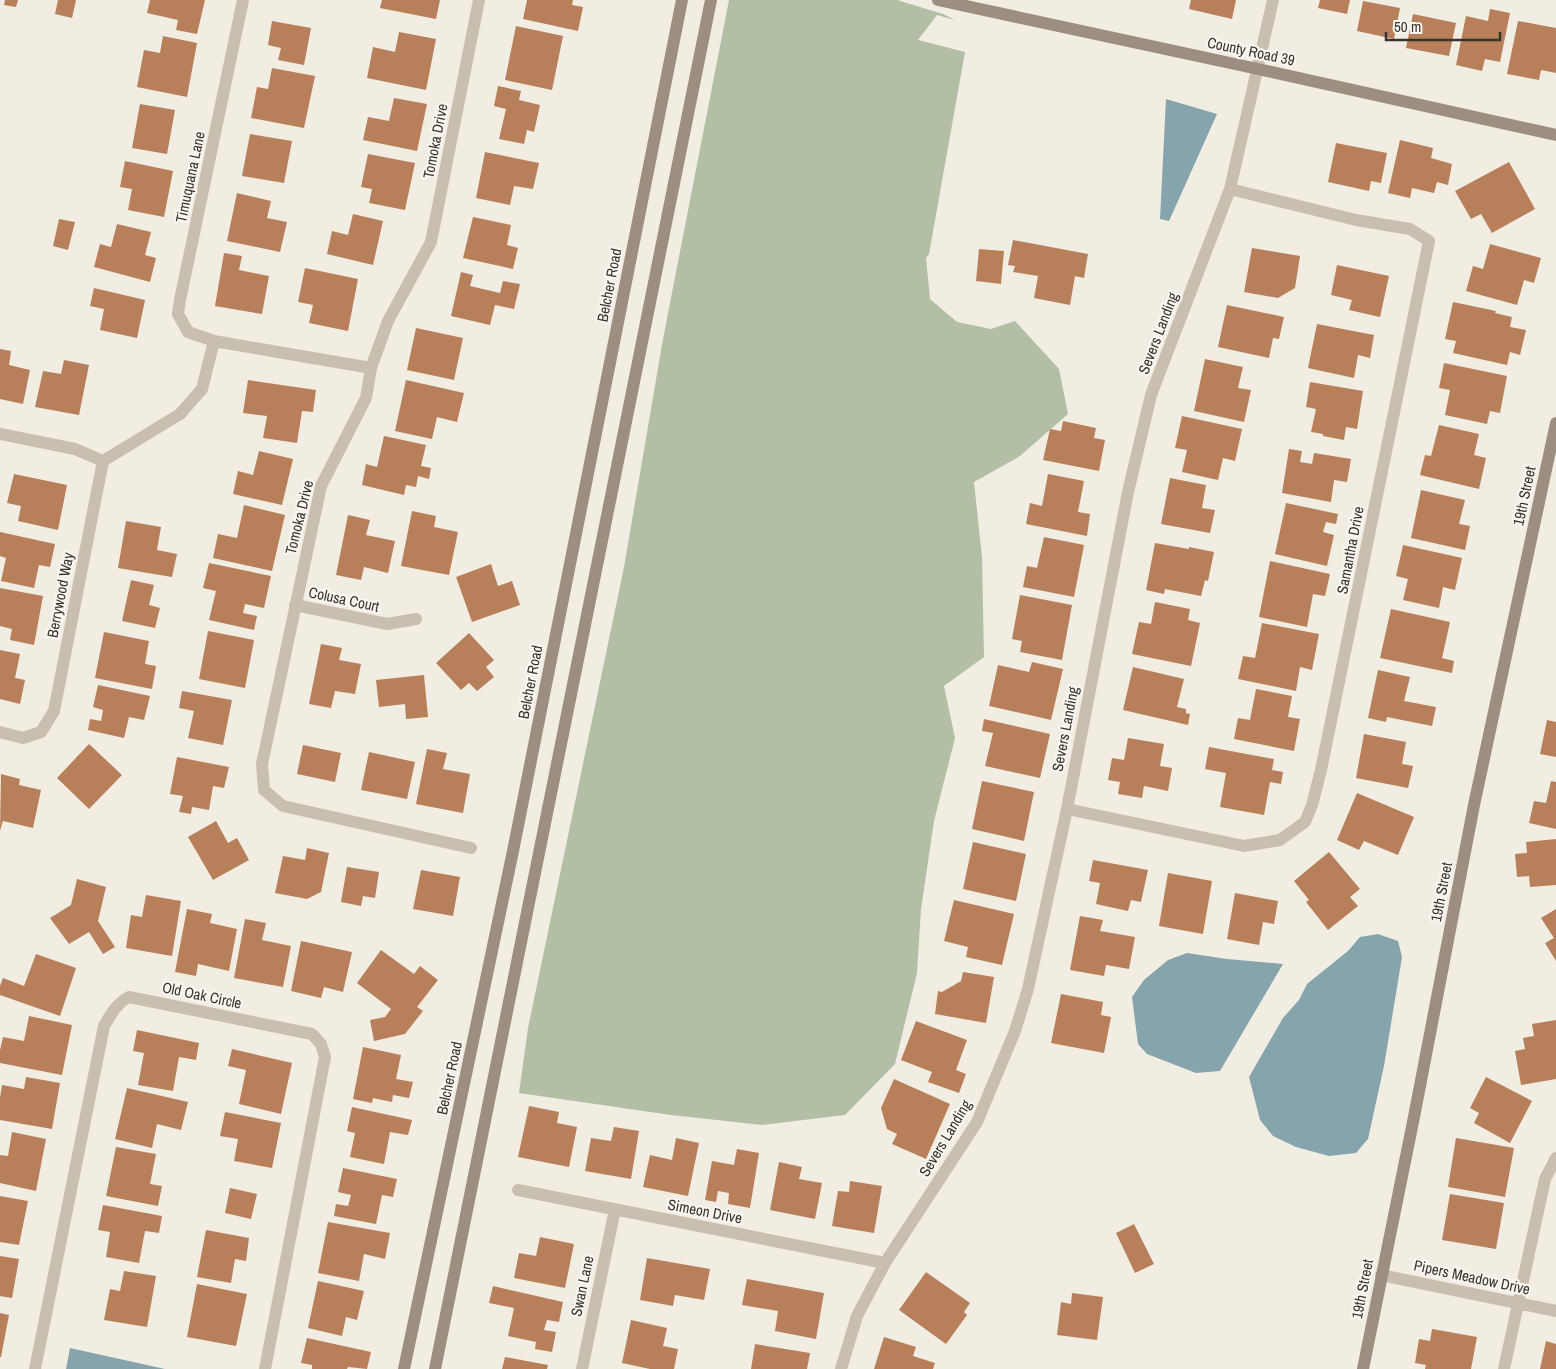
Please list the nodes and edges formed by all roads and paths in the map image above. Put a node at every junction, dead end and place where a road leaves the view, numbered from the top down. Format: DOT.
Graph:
graph roads {
  1 [pos="243,0"];
  2 [pos="480,0"];
  3 [pos="682,0"];
  4 [pos="711,0"];
  5 [pos="938,0"];
  6 [pos="1273,0"];
  7 [pos="1258,68"];
  8 [pos="1556,135"];
  9 [pos="1230,189"];
  10 [pos="214,341"];
  11 [pos="371,368"];
  12 [pos="1556,423"];
  13 [pos="0,434"];
  14 [pos="103,462"];
  15 [pos="295,605"];
  16 [pos="416,619"];
  17 [pos="0,732"];
  18 [pos="1067,809"];
  19 [pos="471,848"];
  20 [pos="1556,1158"];
  21 [pos="518,1190"];
  22 [pos="615,1209"];
  23 [pos="885,1263"];
  24 [pos="1382,1275"];
  25 [pos="1517,1303"];
  26 [pos="1556,1311"];
  27 [pos="34,1369"];
  28 [pos="265,1369"];
  29 [pos="404,1369"];
  30 [pos="435,1369"];
  31 [pos="582,1369"];
  32 [pos="841,1369"];
  33 [pos="1363,1369"];
  34 [pos="1504,1369"];
  1 -- 10 [label="street, Timuquana Lane"];
  2 -- 11 [label="street, Tomoka Drive"];
  3 -- 29 [label="main road, Belcher Road"];
  4 -- 30 [label="main road"];
  5 -- 7 [label="main road, County Road 39"];
  6 -- 7 [label="street, Severs Landing"];
  7 -- 8 [label="main road, County Road 39"];
  7 -- 9 [label="street, Severs Landing"];
  9 -- 18 [label="street, Severs Landing"];
  9 -- 18 [label="street, Samantha Drive"];
  10 -- 11 [label="street, Timuquana Lane"];
  10 -- 14 [label="street"];
  11 -- 15 [label="street, Tomoka Drive"];
  12 -- 24 [label="main road, 19th Street"];
  13 -- 14 [label="street"];
  14 -- 17 [label="street, Berrywood Way"];
  15 -- 16 [label="street, Colusa Court"];
  15 -- 19 [label="street, Tomoka Drive"];
  18 -- 23 [label="street, Severs Landing"];
  20 -- 25 [label="street"];
  21 -- 22 [label="street, Simeon Drive"];
  22 -- 23 [label="street, Simeon Drive"];
  22 -- 31 [label="street, Swan Lane"];
  23 -- 32 [label="street, Severs Landing"];
  24 -- 25 [label="street, Pipers Meadow Drive"];
  24 -- 33 [label="main road, 19th Street"];
  25 -- 26 [label="street, Pipers Meadow Drive"];
  25 -- 34 [label="street"];
  27 -- 28 [label="street, Old Oak Circle"];
}
